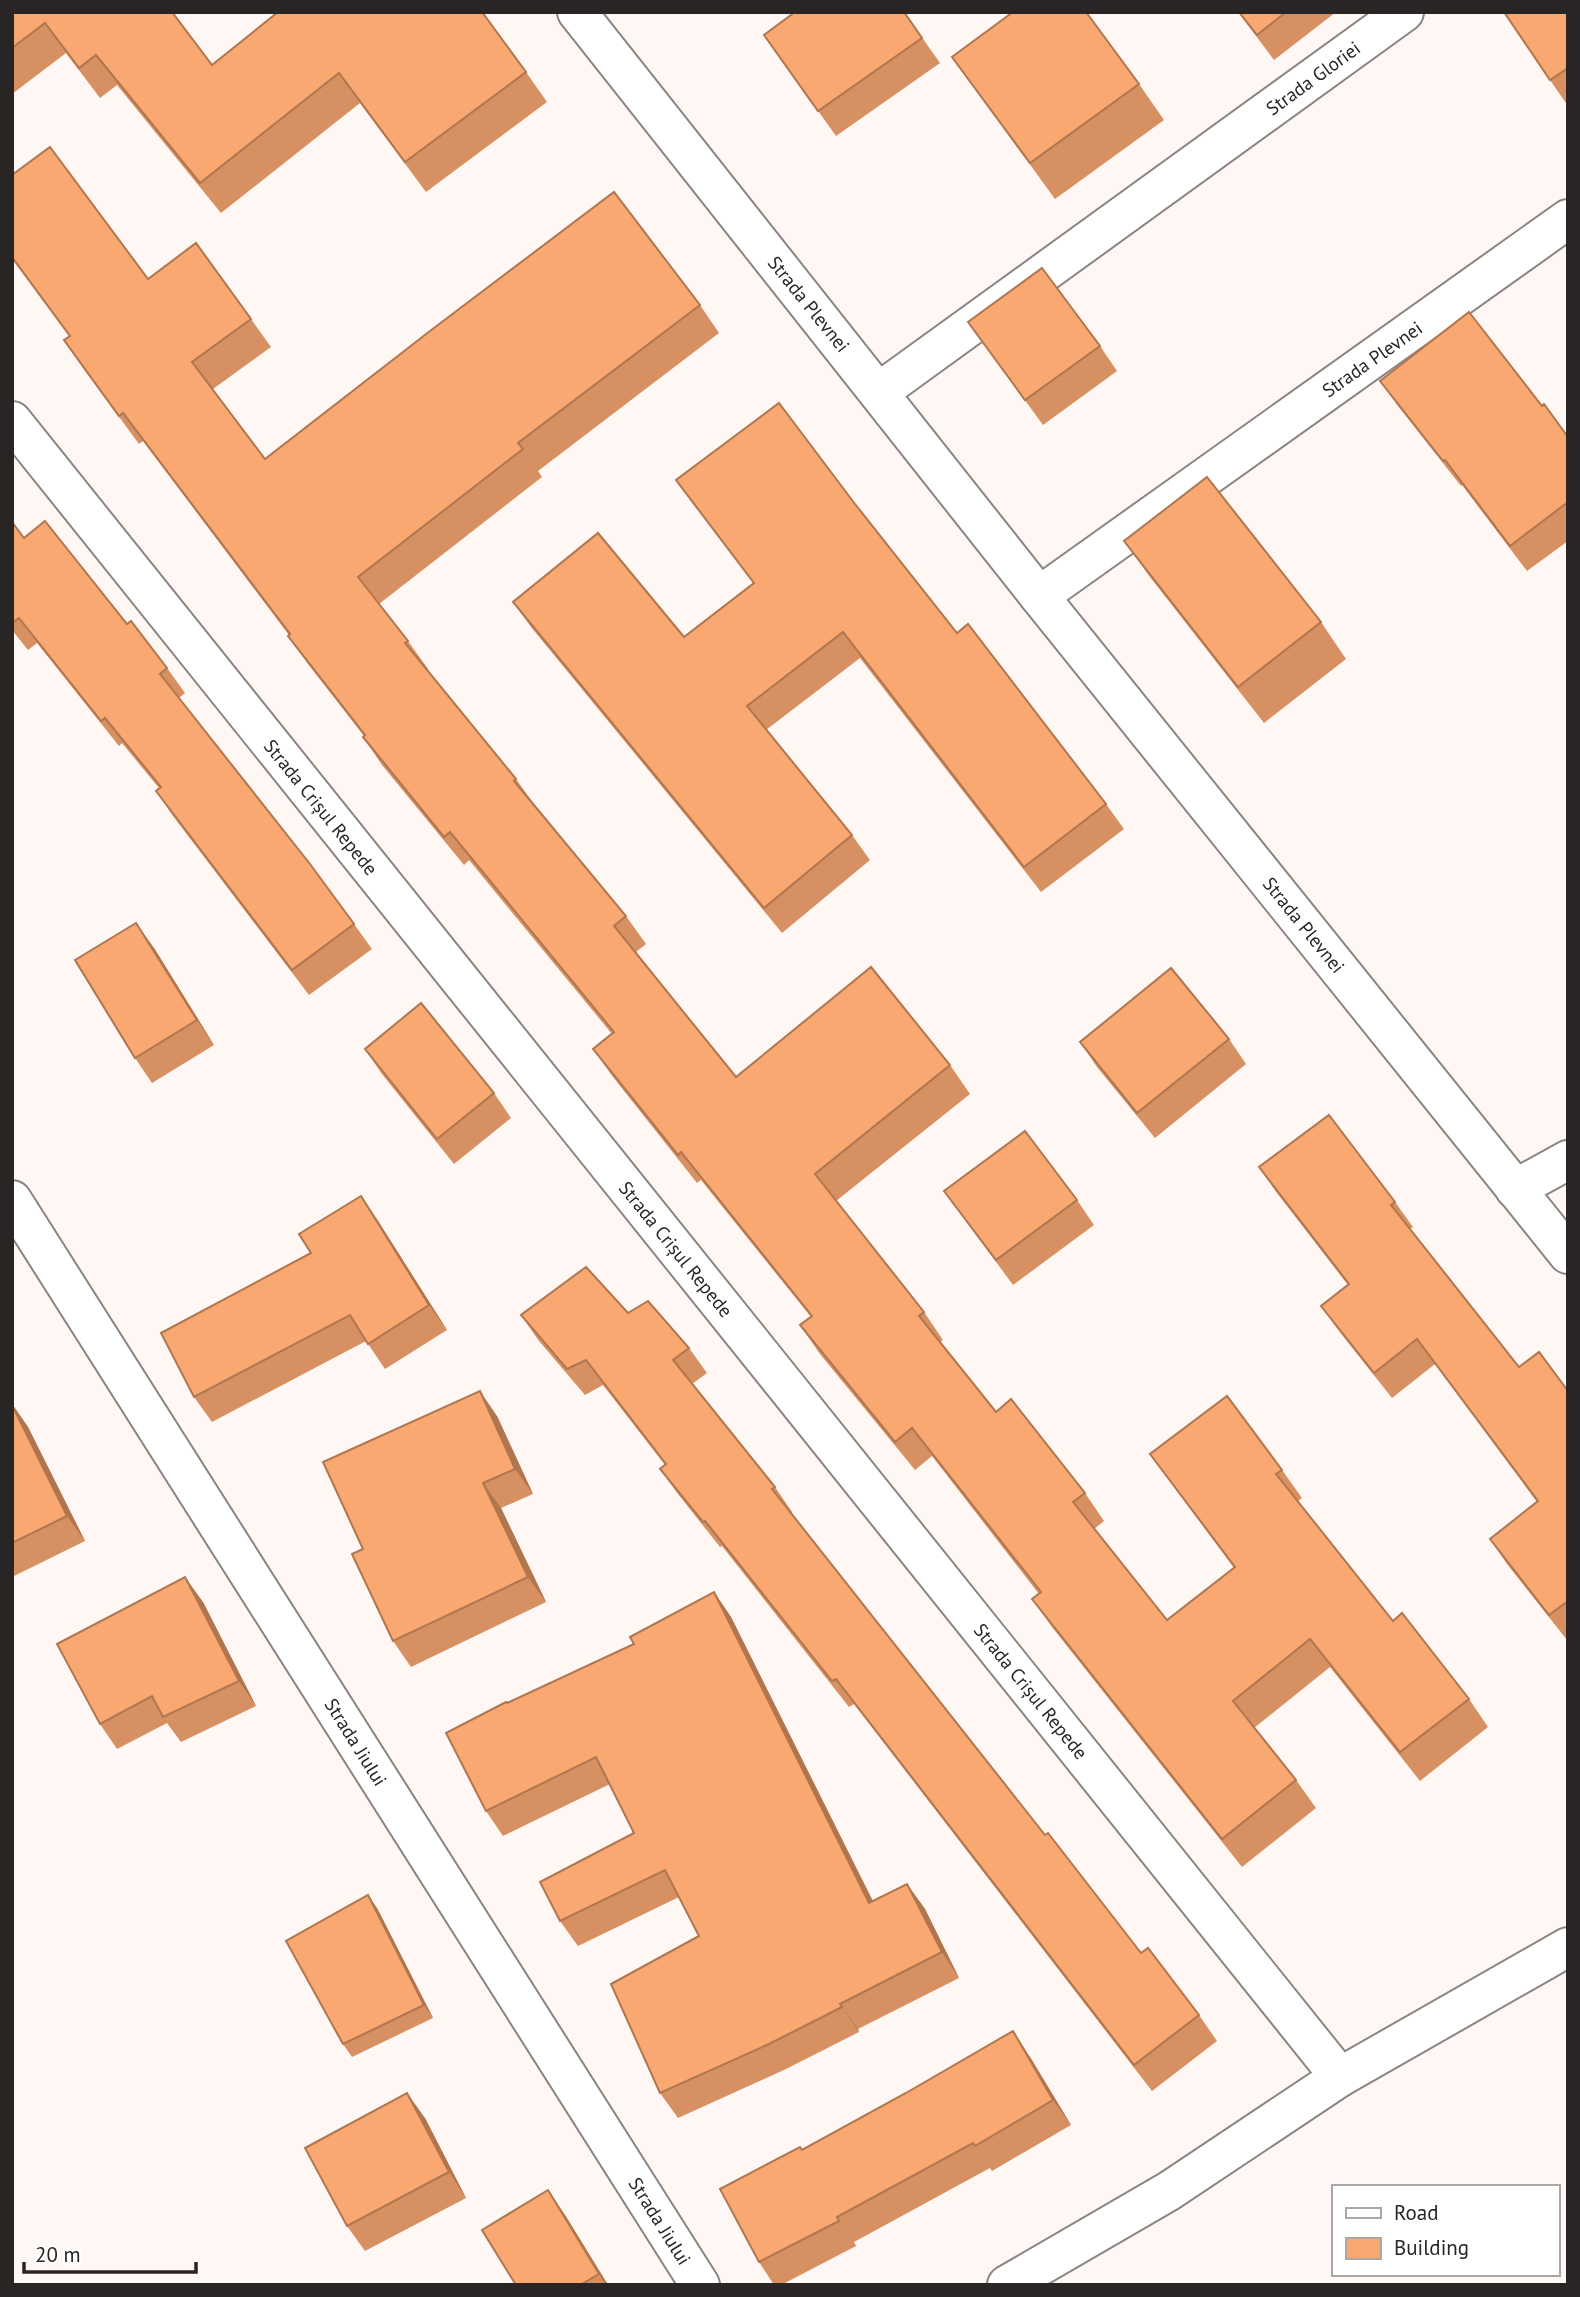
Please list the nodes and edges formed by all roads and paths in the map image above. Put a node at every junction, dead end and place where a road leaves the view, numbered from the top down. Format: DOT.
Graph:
graph roads {
  1 [pos="577,12"];
  2 [pos="1404,12"];
  3 [pos="1568,219"];
  4 [pos="879,392"];
  5 [pos="12,421"];
  6 [pos="1039,596"];
  7 [pos="1568,1160"];
  8 [pos="1515,1189"];
  9 [pos="12,1200"];
  10 [pos="1568,1254"];
  11 [pos="1568,1947"];
  12 [pos="1340,2077"];
  13 [pos="700,2285"];
  14 [pos="1007,2285"];
  1 -- 4 [label="street, Strada Plevnei"];
  2 -- 4 [label="street, Strada Gloriei"];
  3 -- 6 [label="street, Strada Plevnei"];
  4 -- 6 [label="street, Strada Plevnei"];
  5 -- 12 [label="street, Strada Crișul Repede"];
  6 -- 8 [label="street, Strada Plevnei"];
  7 -- 8 [label="street"];
  8 -- 10 [label="street, Strada Plevnei"];
  9 -- 13 [label="street, Strada Jiului"];
  11 -- 12 [label="street"];
  12 -- 14 [label="street"];
}
